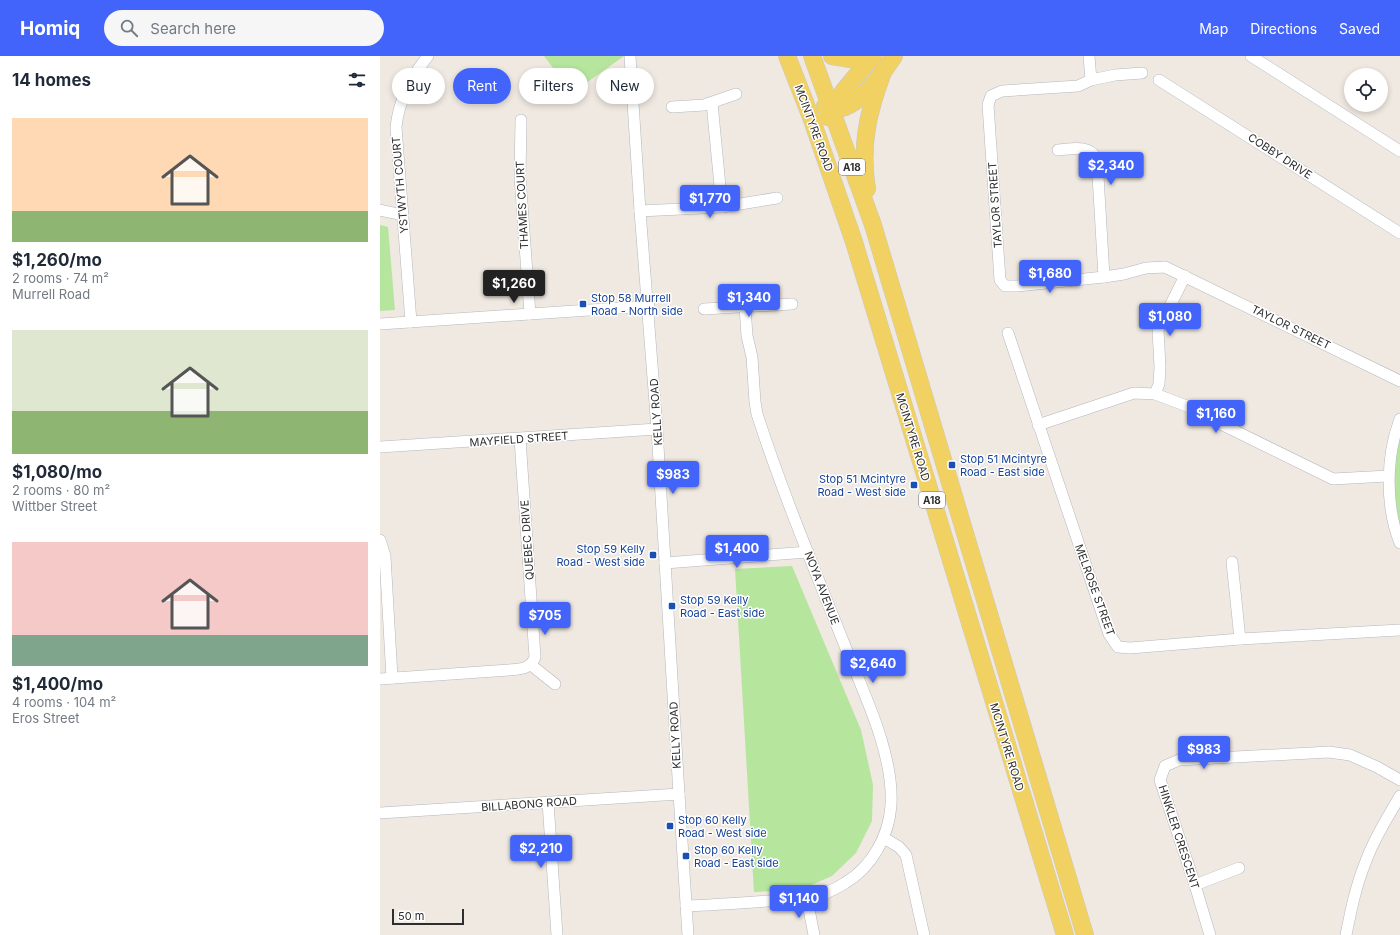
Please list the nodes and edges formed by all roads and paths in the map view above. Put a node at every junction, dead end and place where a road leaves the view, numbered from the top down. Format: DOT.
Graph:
graph roads {
  1 [pos="428,56"];
  2 [pos="630,56"];
  3 [pos="812,56"];
  4 [pos="832,56"];
  5 [pos="894,56"];
  6 [pos="1089,56"];
  7 [pos="1251,56"];
  8 [pos="872,57"];
  9 [pos="790,62"];
  10 [pos="883,72"];
  11 [pos="1142,73"];
  12 [pos="1091,80"];
  13 [pos="1159,80"];
  14 [pos="736,94"];
  15 [pos="712,103"];
  16 [pos="672,107"];
  17 [pos="831,109"];
  18 [pos="521,120"];
  19 [pos="1058,150"];
  20 [pos="1400,151"];
  21 [pos="777,198"];
  22 [pos="722,207"];
  23 [pos="380,210"];
  24 [pos="640,211"];
  25 [pos="403,215"];
  26 [pos="873,225"];
  27 [pos="1400,233"];
  28 [pos="854,242"];
  29 [pos="1185,276"];
  30 [pos="1104,277"];
  31 [pos="792,304"];
  32 [pos="648,306"];
  33 [pos="745,307"];
  34 [pos="704,309"];
  35 [pos="530,314"];
  36 [pos="411,322"];
  37 [pos="380,324"];
  38 [pos="1008,333"];
  39 [pos="1400,380"];
  40 [pos="1155,394"];
  41 [pos="1400,419"];
  42 [pos="1038,425"];
  43 [pos="658,429"];
  44 [pos="520,439"];
  45 [pos="380,447"];
  46 [pos="1388,476"];
  47 [pos="380,540"];
  48 [pos="1400,543"];
  49 [pos="808,552"];
  50 [pos="1232,562"];
  51 [pos="665,563"];
  52 [pos="1400,630"];
  53 [pos="1240,639"];
  54 [pos="531,665"];
  55 [pos="380,678"];
  56 [pos="392,678"];
  57 [pos="555,684"];
  58 [pos="1400,780"];
  59 [pos="679,794"];
  60 [pos="1400,796"];
  61 [pos="548,802"];
  62 [pos="380,813"];
  63 [pos="884,838"];
  64 [pos="1239,868"];
  65 [pos="1195,884"];
  66 [pos="807,898"];
  67 [pos="686,906"];
  68 [pos="556,935"];
  69 [pos="688,935"];
  70 [pos="814,935"];
  71 [pos="924,935"];
  72 [pos="1065,935"];
  73 [pos="1085,935"];
  74 [pos="1210,935"];
  75 [pos="1346,935"];
  1 -- 25 [label="street, YSTWYTH COURT"];
  2 -- 24 [label="street, KELLY ROAD"];
  3 -- 17 [label="main road, MCINTYRE ROAD / A18"];
  4 -- 8 [label="main road"];
  5 -- 10 [label="main road"];
  6 -- 12 [label="street"];
  7 -- 20 [label="street"];
  8 -- 17 [label="main road"];
  9 -- 17 [label="main road"];
  9 -- 28 [label="main road, MCINTYRE ROAD / A18"];
  10 -- 17 [label="main road"];
  10 -- 26 [label="main road"];
  11 -- 12 [label="street, TAYLOR STREET"];
  12 -- 30 [label="street, TAYLOR STREET"];
  13 -- 27 [label="street, COBBY DRIVE"];
  14 -- 15 [label="street"];
  15 -- 16 [label="street"];
  15 -- 22 [label="street"];
  17 -- 26 [label="main road, MCINTYRE ROAD / A18"];
  17 -- 28 [label="main road"];
  18 -- 35 [label="street, THAMES COURT"];
  19 -- 30 [label="street"];
  21 -- 22 [label="street"];
  22 -- 24 [label="street"];
  23 -- 25 [label="street"];
  24 -- 32 [label="street, KELLY ROAD"];
  25 -- 36 [label="street, YSTWYTH COURT"];
  26 -- 73 [label="main road, MCINTYRE ROAD / A18"];
  28 -- 72 [label="main road, MCINTYRE ROAD / A18"];
  29 -- 30 [label="street, TAYLOR STREET"];
  29 -- 39 [label="street, TAYLOR STREET"];
  29 -- 40 [label="street"];
  31 -- 33 [label="street"];
  32 -- 35 [label="street"];
  32 -- 43 [label="street, KELLY ROAD"];
  33 -- 34 [label="street"];
  33 -- 49 [label="street, NOYA AVENUE"];
  35 -- 36 [label="street"];
  36 -- 37 [label="street"];
  38 -- 42 [label="street, MELROSE STREET"];
  40 -- 42 [label="street"];
  40 -- 46 [label="street"];
  41 -- 46 [label="street"];
  42 -- 53 [label="street, MELROSE STREET"];
  43 -- 44 [label="street, MAYFIELD STREET"];
  43 -- 51 [label="street, KELLY ROAD"];
  44 -- 45 [label="street, MAYFIELD STREET"];
  44 -- 54 [label="street, QUEBEC DRIVE"];
  46 -- 48 [label="street"];
  47 -- 56 [label="street"];
  49 -- 51 [label="street"];
  49 -- 63 [label="street, NOYA AVENUE"];
  50 -- 53 [label="street"];
  51 -- 59 [label="street, KELLY ROAD"];
  52 -- 53 [label="street, MELROSE STREET"];
  54 -- 56 [label="street"];
  54 -- 57 [label="street"];
  55 -- 56 [label="street"];
  58 -- 65 [label="street, HINKLER CRESCENT"];
  59 -- 61 [label="street, BILLABONG ROAD"];
  59 -- 67 [label="street, KELLY ROAD"];
  60 -- 75 [label="street"];
  61 -- 62 [label="street, BILLABONG ROAD"];
  61 -- 68 [label="street"];
  63 -- 66 [label="street, NOYA AVENUE"];
  63 -- 71 [label="street"];
  64 -- 65 [label="street"];
  65 -- 74 [label="street, HINKLER CRESCENT"];
  66 -- 67 [label="street, NOYA AVENUE"];
  66 -- 70 [label="street"];
  67 -- 69 [label="street, KELLY ROAD"];
}
